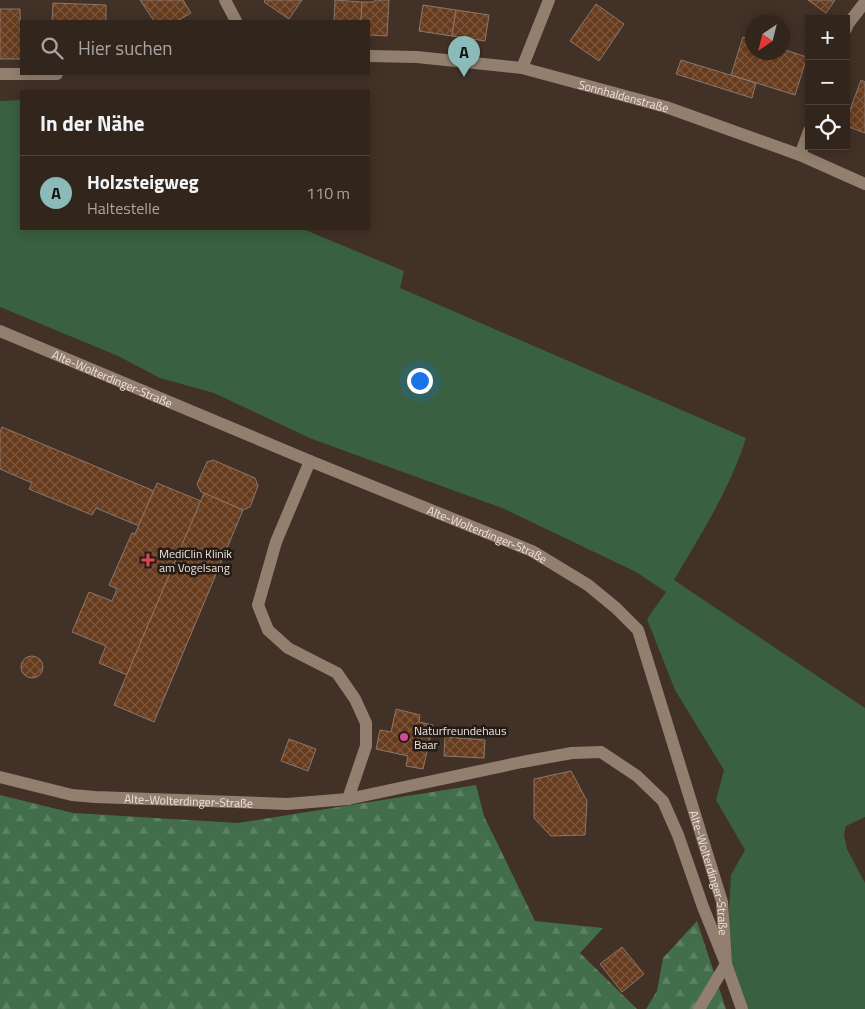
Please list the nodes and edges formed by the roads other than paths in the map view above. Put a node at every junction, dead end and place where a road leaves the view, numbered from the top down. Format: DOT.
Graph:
graph roads {
  1 [pos="225,0"];
  2 [pos="549,0"];
  3 [pos="865,2"];
  4 [pos="235,20"];
  5 [pos="850,21"];
  6 [pos="370,56"];
  7 [pos="522,68"];
  8 [pos="0,74"];
  9 [pos="20,74"];
  10 [pos="805,142"];
  11 [pos="800,155"];
  12 [pos="865,184"];
  13 [pos="0,331"];
  14 [pos="310,460"];
  15 [pos="0,777"];
  16 [pos="348,799"];
  17 [pos="726,964"];
  18 [pos="699,1009"];
  19 [pos="742,1009"];
  1 -- 4 [label="street"];
  2 -- 7 [label="street"];
  3 -- 5 [label="street"];
  6 -- 7 [label="street, Sonnhaldenstraße"];
  7 -- 11 [label="street, Sonnhaldenstraße"];
  8 -- 9 [label="street"];
  10 -- 11 [label="street"];
  11 -- 12 [label="street, Sonnhaldenstraße"];
  13 -- 14 [label="street, Alte-Wolterdinger-Straße"];
  14 -- 16 [label="street"];
  14 -- 17 [label="street, Alte-Wolterdinger-Straße"];
  15 -- 16 [label="street, Alte-Wolterdinger-Straße"];
  16 -- 17 [label="street, Alte-Wolterdinger-Straße"];
  17 -- 18 [label="street"];
  17 -- 19 [label="street, Alte-Wolterdinger-Straße"];
}
